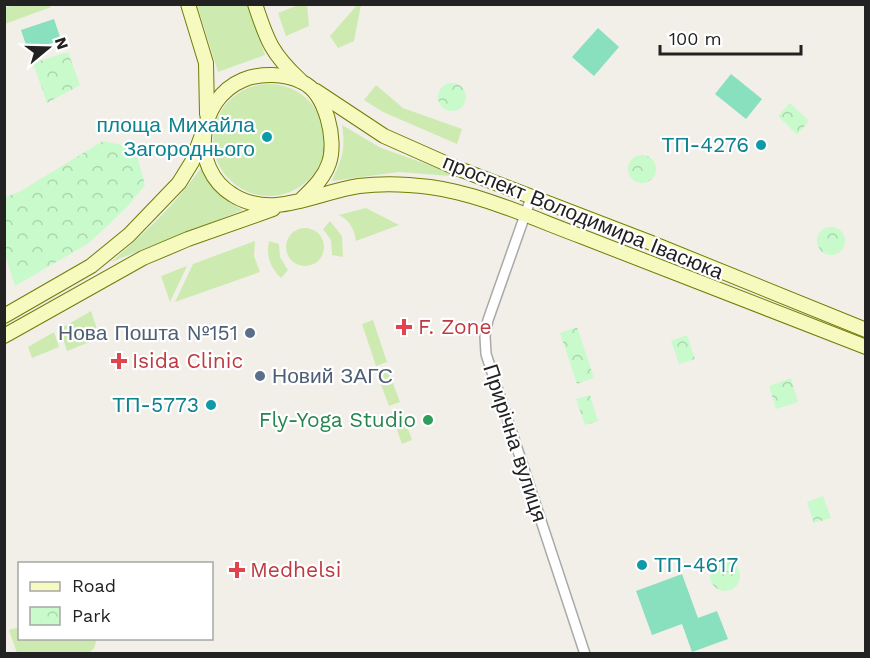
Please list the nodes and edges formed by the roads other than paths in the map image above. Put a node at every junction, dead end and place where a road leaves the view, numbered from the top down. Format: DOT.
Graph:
graph roads {
  1 [pos="188,4"];
  2 [pos="255,4"];
  3 [pos="306,84"];
  4 [pos="205,124"];
  5 [pos="531,198"];
  6 [pos="302,199"];
  7 [pos="280,206"];
  8 [pos="526,216"];
  9 [pos="4,316"];
  10 [pos="866,330"];
  11 [pos="4,336"];
  12 [pos="866,347"];
  13 [pos="585,654"];
  1 -- 4 [label="main road"];
  2 -- 3 [label="main road"];
  3 -- 4 [label="main road"];
  3 -- 5 [label="main road, проспект Володимира Івасюка"];
  3 -- 6 [label="main road"];
  4 -- 7 [label="main road"];
  4 -- 9 [label="main road"];
  5 -- 8 [label="street, Прирічна вулиця"];
  5 -- 10 [label="main road, проспект Володимира Івасюка"];
  6 -- 7 [label="main road"];
  6 -- 8 [label="main road, проспект Володимира Івасюка"];
  7 -- 11 [label="main road"];
  8 -- 12 [label="main road, проспект Володимира Івасюка"];
  8 -- 13 [label="street, Прирічна вулиця"];
}
